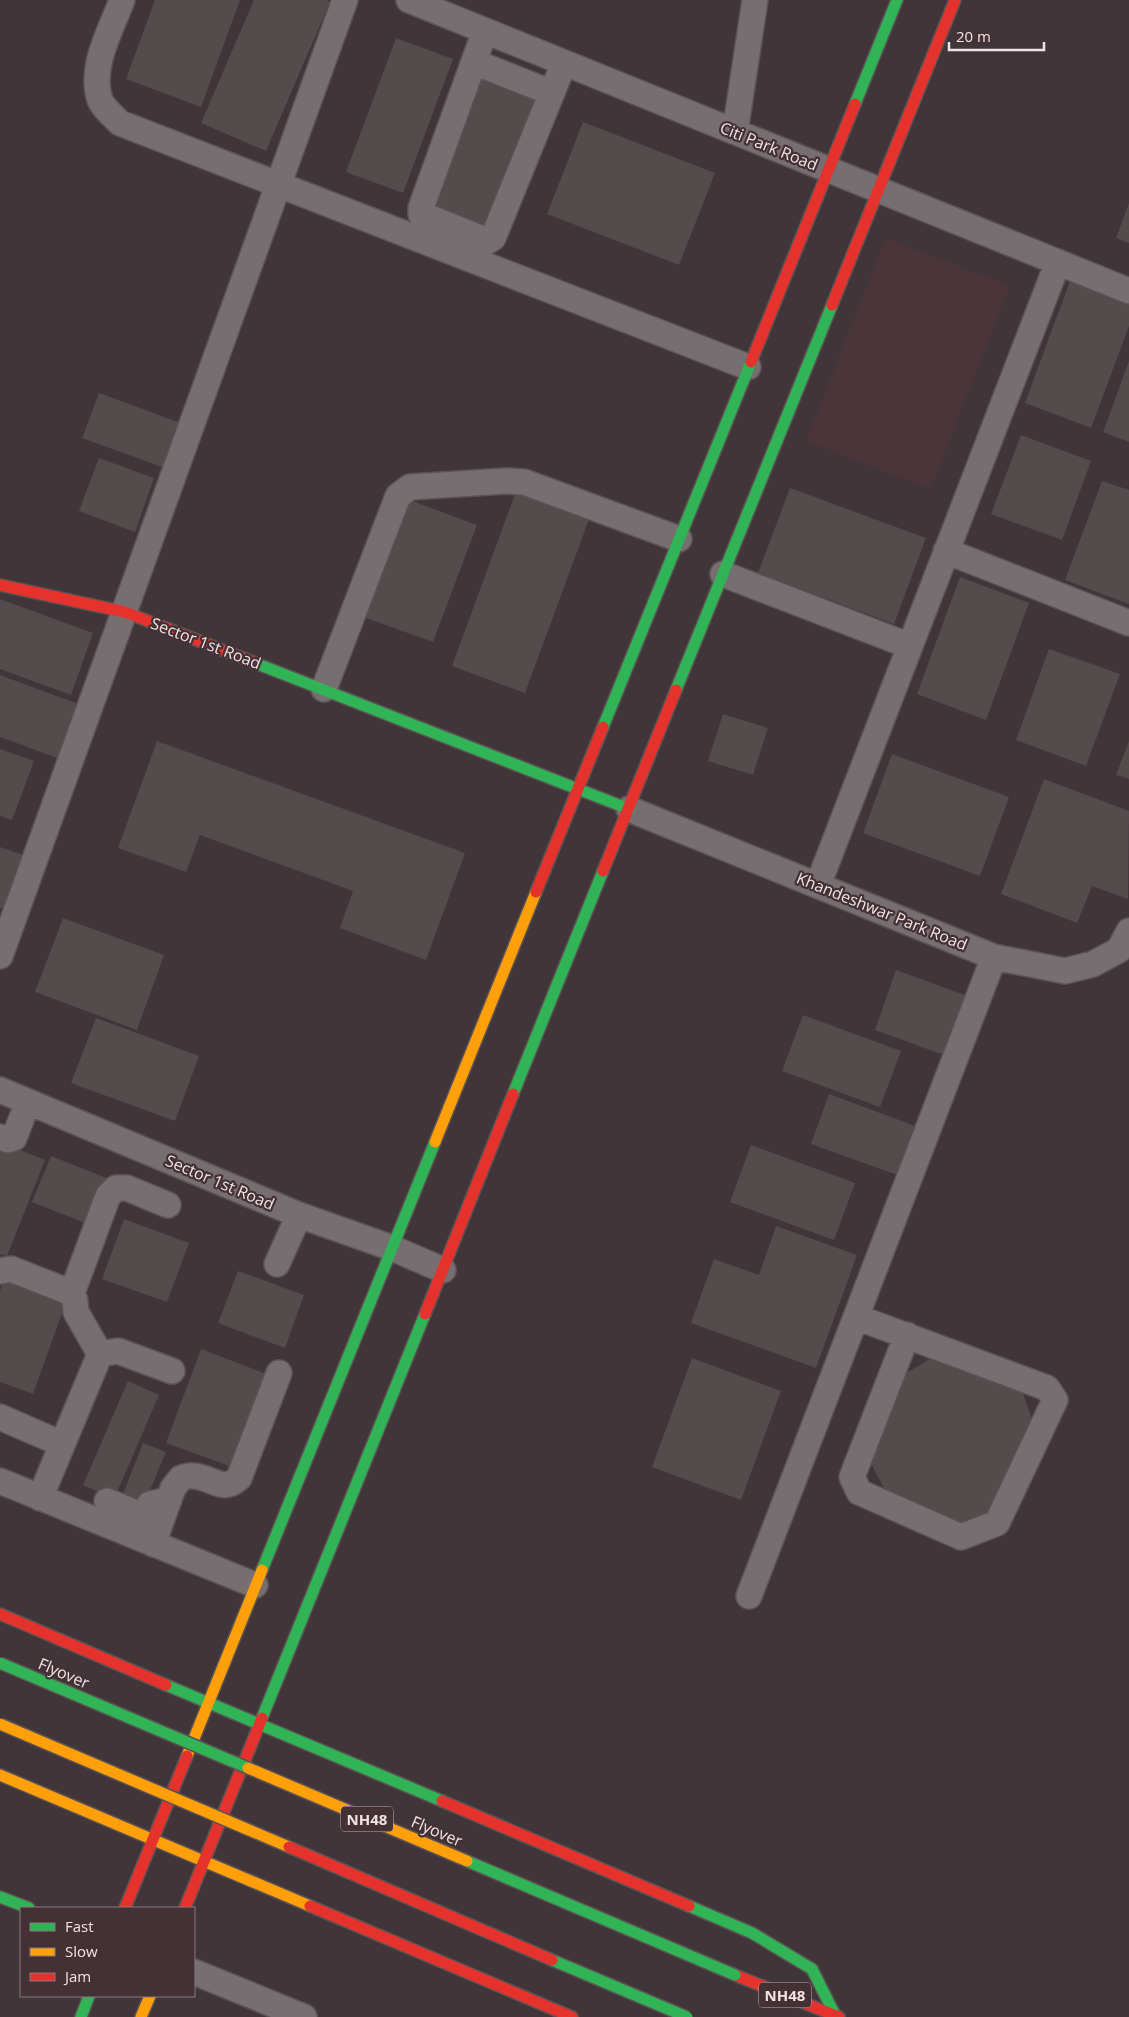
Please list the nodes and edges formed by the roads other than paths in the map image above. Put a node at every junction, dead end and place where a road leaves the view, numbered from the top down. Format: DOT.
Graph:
graph roads {
  1 [pos="122,0"];
  2 [pos="346,0"];
  3 [pos="409,0"];
  4 [pos="755,0"];
  5 [pos="897,0"];
  6 [pos="955,0"];
  7 [pos="485,31"];
  8 [pos="474,62"];
  9 [pos="564,63"];
  10 [pos="552,93"];
  11 [pos="735,132"];
  12 [pos="828,169"];
  13 [pos="279,185"];
  14 [pos="878,190"];
  15 [pos="1058,262"];
  16 [pos="1129,291"];
  17 [pos="748,367"];
  18 [pos="679,539"];
  19 [pos="946,551"];
  20 [pos="723,574"];
  21 [pos="0,585"];
  22 [pos="125,612"];
  23 [pos="1129,623"];
  24 [pos="910,646"];
  25 [pos="324,689"];
  26 [pos="578,788"];
  27 [pos="629,809"];
  28 [pos="818,885"];
  29 [pos="1129,931"];
  30 [pos="0,956"];
  31 [pos="994,957"];
  32 [pos="0,1090"];
  33 [pos="28,1102"];
  34 [pos="0,1137"];
  35 [pos="168,1204"];
  36 [pos="299,1215"];
  37 [pos="392,1248"];
  38 [pos="277,1264"];
  39 [pos="442,1270"];
  40 [pos="0,1271"];
  41 [pos="72,1293"];
  42 [pos="856,1317"];
  43 [pos="907,1335"];
  44 [pos="100,1354"];
  45 [pos="172,1371"];
  46 [pos="279,1373"];
  47 [pos="0,1417"];
  48 [pos="62,1444"];
  49 [pos="0,1482"];
  50 [pos="40,1498"];
  51 [pos="169,1500"];
  52 [pos="108,1501"];
  53 [pos="153,1544"];
  54 [pos="255,1585"];
  55 [pos="749,1596"];
  56 [pos="0,1614"];
  57 [pos="0,1663"];
  58 [pos="208,1702"];
  59 [pos="0,1724"];
  60 [pos="259,1724"];
  61 [pos="0,1775"];
  62 [pos="152,1839"];
  63 [pos="204,1861"];
  64 [pos="0,1897"];
  65 [pos="26,1907"];
  66 [pos="125,1907"];
  67 [pos="185,1907"];
  68 [pos="195,1972"];
  69 [pos="89,1997"];
  70 [pos="150,1997"];
  71 [pos="837,2016"];
  72 [pos="81,2017"];
  73 [pos="141,2017"];
  74 [pos="304,2017"];
  75 [pos="572,2017"];
  76 [pos="687,2017"];
  1 -- 13 [label="street"];
  2 -- 13 [label="street"];
  3 -- 7 [label="street, Citi Park Road"];
  4 -- 11 [label="street"];
  5 -- 12 [label="main road"];
  6 -- 14 [label="main road"];
  7 -- 8 [label="street"];
  7 -- 9 [label="street, Citi Park Road"];
  8 -- 10 [label="street"];
  8 -- 10 [label="street"];
  9 -- 10 [label="street"];
  9 -- 11 [label="street, Citi Park Road"];
  11 -- 12 [label="street, Citi Park Road"];
  12 -- 14 [label="street, Citi Park Road"];
  12 -- 17 [label="main road"];
  13 -- 17 [label="street"];
  13 -- 22 [label="street"];
  14 -- 15 [label="street, Citi Park Road"];
  14 -- 20 [label="main road"];
  15 -- 16 [label="street, Citi Park Road"];
  15 -- 19 [label="street"];
  17 -- 18 [label="main road"];
  18 -- 25 [label="street"];
  18 -- 26 [label="main road"];
  19 -- 23 [label="street"];
  19 -- 24 [label="street"];
  20 -- 24 [label="street"];
  20 -- 27 [label="main road"];
  21 -- 22 [label="main road, Sector 1st Road"];
  22 -- 25 [label="main road, Sector 1st Road"];
  22 -- 30 [label="street"];
  24 -- 28 [label="street"];
  25 -- 26 [label="main road, Sector 1st Road"];
  26 -- 27 [label="main road, Sector 1st Road"];
  26 -- 37 [label="main road"];
  27 -- 28 [label="street, Khandeshwar Park Road"];
  27 -- 39 [label="main road"];
  28 -- 31 [label="street, Khandeshwar Park Road"];
  29 -- 31 [label="street, Khandeshwar Park Road"];
  31 -- 42 [label="street"];
  32 -- 33 [label="street, Sector 1st Road"];
  33 -- 34 [label="street"];
  33 -- 36 [label="street, Sector 1st Road"];
  35 -- 41 [label="street"];
  36 -- 37 [label="street, Sector 1st Road"];
  36 -- 38 [label="street"];
  37 -- 39 [label="street, Sector 1st Road"];
  37 -- 54 [label="main road"];
  39 -- 60 [label="main road"];
  40 -- 41 [label="street"];
  41 -- 44 [label="street"];
  42 -- 43 [label="street"];
  42 -- 55 [label="street"];
  43 -- 43 [label="street"];
  44 -- 45 [label="street"];
  44 -- 48 [label="street"];
  46 -- 51 [label="street"];
  47 -- 48 [label="street"];
  48 -- 50 [label="street"];
  49 -- 50 [label="street"];
  50 -- 53 [label="street"];
  51 -- 52 [label="street"];
  51 -- 53 [label="street"];
  53 -- 54 [label="street"];
  54 -- 58 [label="main road"];
  56 -- 58 [label="main road"];
  57 -- 71 [label="main road, Flyover / NH48, bridge"];
  58 -- 60 [label="main road"];
  58 -- 62 [label="main road"];
  59 -- 76 [label="main road, bridge"];
  60 -- 63 [label="main road"];
  60 -- 71 [label="main road"];
  61 -- 62 [label="main road"];
  62 -- 63 [label="main road"];
  62 -- 66 [label="main road"];
  63 -- 67 [label="main road"];
  63 -- 75 [label="main road"];
  64 -- 65 [label="main road"];
  68 -- 74 [label="street"];
  69 -- 72 [label="main road"];
  70 -- 73 [label="main road"];
}
